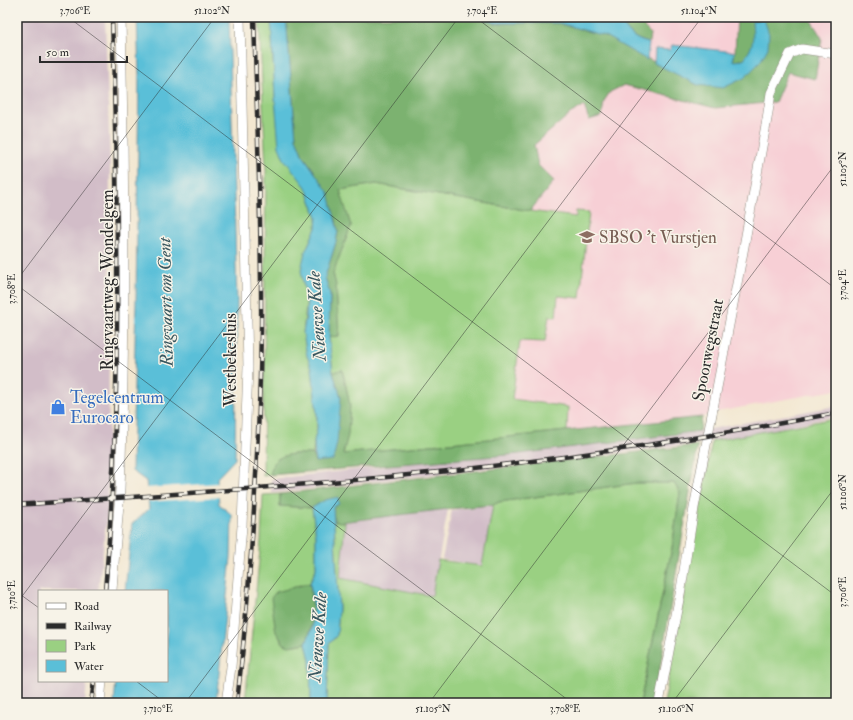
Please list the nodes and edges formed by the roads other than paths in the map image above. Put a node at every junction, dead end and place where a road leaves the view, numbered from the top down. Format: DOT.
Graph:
graph roads {
  1 [pos="121,17"];
  2 [pos="240,17"];
  3 [pos="836,54"];
  4 [pos="112,590"];
  5 [pos="102,682"];
  6 [pos="100,703"];
  7 [pos="226,703"];
  8 [pos="659,703"];
  1 -- 4 [label="street, Ringvaartweg-Wondelgem"];
  2 -- 7 [label="street, Westbekesluis"];
  3 -- 8 [label="street, Spoorwegstraat"];
  5 -- 6 [label="street"];
}
